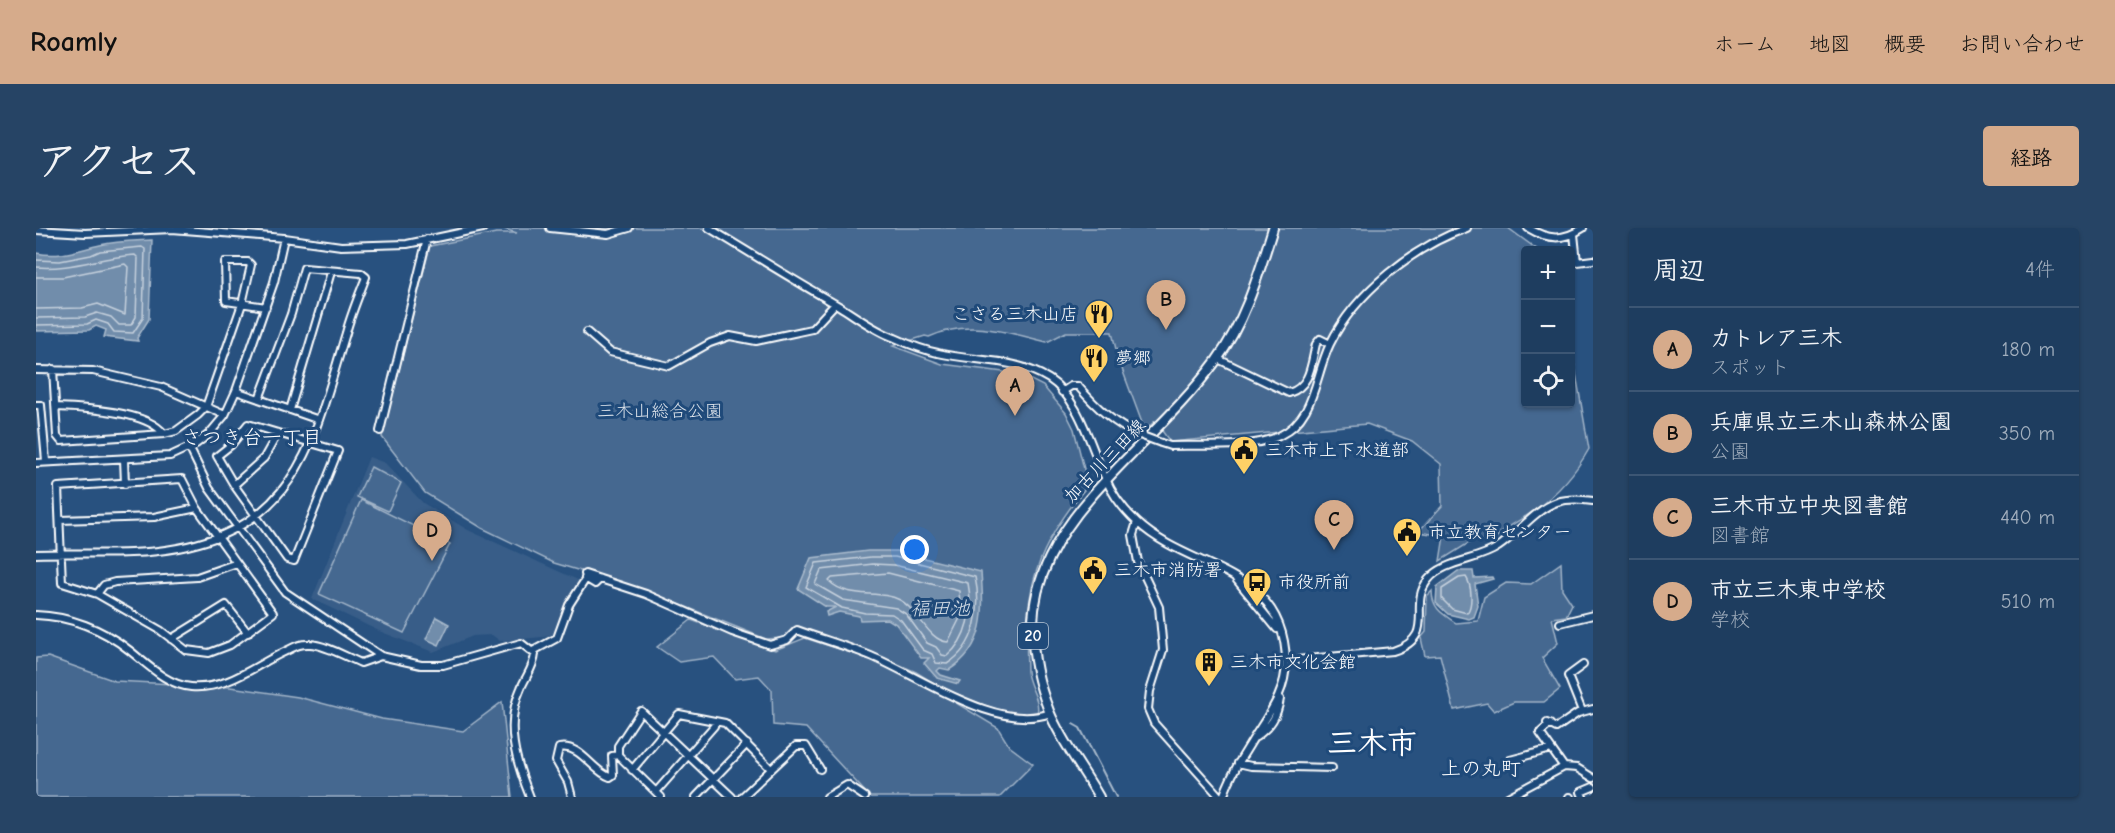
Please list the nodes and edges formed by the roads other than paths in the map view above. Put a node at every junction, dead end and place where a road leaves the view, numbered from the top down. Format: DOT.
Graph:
graph roads {
  1 [pos="483,228"];
  2 [pos="550,228"];
  3 [pos="629,228"];
  4 [pos="709,228"];
  5 [pos="1273,228"];
  6 [pos="1467,228"];
  7 [pos="1528,228"];
  8 [pos="1583,228"];
  9 [pos="36,230"];
  10 [pos="1574,234"];
  11 [pos="284,238"];
  12 [pos="427,239"];
  13 [pos="1593,260"];
  14 [pos="331,272"];
  15 [pos="242,304"];
  16 [pos="834,304"];
  17 [pos="266,307"];
  18 [pos="587,332"];
  19 [pos="1330,344"];
  20 [pos="1218,359"];
  21 [pos="53,369"];
  22 [pos="36,370"];
  23 [pos="236,391"];
  24 [pos="1062,392"];
  25 [pos="260,399"];
  26 [pos="36,405"];
  27 [pos="56,407"];
  28 [pos="206,407"];
  29 [pos="290,410"];
  30 [pos="225,415"];
  31 [pos="319,420"];
  32 [pos="380,431"];
  33 [pos="278,433"];
  34 [pos="164,434"];
  35 [pos="44,437"];
  36 [pos="36,438"];
  37 [pos="312,442"];
  38 [pos="189,447"];
  39 [pos="123,459"];
  40 [pos="46,461"];
  41 [pos="36,463"];
  42 [pos="1106,480"];
  43 [pos="125,484"];
  44 [pos="234,485"];
  45 [pos="1593,501"];
  46 [pos="197,507"];
  47 [pos="254,515"];
  48 [pos="60,520"];
  49 [pos="1137,522"];
  50 [pos="236,527"];
  51 [pos="218,536"];
  52 [pos="61,553"];
  53 [pos="36,554"];
  54 [pos="237,563"];
  55 [pos="97,594"];
  56 [pos="36,615"];
  57 [pos="1593,615"];
  58 [pos="1560,623"];
  59 [pos="248,633"];
  60 [pos="171,639"];
  61 [pos="533,651"];
  62 [pos="381,656"];
  63 [pos="1286,661"];
  64 [pos="1583,665"];
  65 [pos="1593,709"];
  66 [pos="1582,711"];
  67 [pos="1050,713"];
  68 [pos="715,722"];
  69 [pos="663,732"];
  70 [pos="747,744"];
  71 [pos="1551,749"];
  72 [pos="618,754"];
  73 [pos="688,756"];
  74 [pos="1510,760"];
  75 [pos="1238,762"];
  76 [pos="1564,767"];
  77 [pos="1332,768"];
  78 [pos="771,769"];
  79 [pos="820,769"];
  80 [pos="632,770"];
  81 [pos="1593,778"];
  82 [pos="713,779"];
  83 [pos="1593,787"];
  84 [pos="659,795"];
  85 [pos="530,797"];
  86 [pos="572,797"];
  87 [pos="696,797"];
  88 [pos="732,797"];
  89 [pos="742,797"];
  90 [pos="827,797"];
  91 [pos="865,797"];
  92 [pos="1099,797"];
  93 [pos="1221,797"];
  94 [pos="1508,797"];
  95 [pos="1583,797"];
  1 -- 12 [label="street"];
  2 -- 3 [label="street"];
  4 -- 16 [label="street"];
  5 -- 20 [label="main road, 加古川三田線 / 20"];
  6 -- 19 [label="street"];
  7 -- 10 [label="street"];
  8 -- 10 [label="street"];
  9 -- 11 [label="street"];
  10 -- 13 [label="street"];
  11 -- 12 [label="street"];
  11 -- 17 [label="street"];
  12 -- 32 [label="street"];
  14 -- 25 [label="street"];
  14 -- 29 [label="street"];
  14 -- 31 [label="street"];
  15 -- 15 [label="street"];
  15 -- 17 [label="street"];
  15 -- 28 [label="street"];
  16 -- 18 [label="street"];
  16 -- 24 [label="street"];
  17 -- 23 [label="street"];
  19 -- 20 [label="street"];
  19 -- 24 [label="street, bridge"];
  20 -- 42 [label="main road, 加古川三田線 / 20"];
  21 -- 22 [label="street"];
  21 -- 27 [label="street"];
  21 -- 28 [label="street"];
  23 -- 25 [label="street"];
  23 -- 30 [label="street"];
  24 -- 42 [label="street"];
  25 -- 29 [label="street"];
  26 -- 35 [label="street"];
  27 -- 34 [label="street"];
  27 -- 34 [label="street"];
  28 -- 30 [label="street"];
  28 -- 34 [label="street"];
  29 -- 31 [label="street"];
  30 -- 38 [label="street"];
  31 -- 37 [label="street"];
  33 -- 37 [label="street"];
  33 -- 44 [label="street"];
  33 -- 44 [label="street"];
  35 -- 36 [label="street"];
  35 -- 40 [label="street"];
  37 -- 47 [label="street"];
  37 -- 47 [label="street"];
  38 -- 39 [label="street"];
  38 -- 50 [label="street"];
  39 -- 40 [label="street"];
  39 -- 43 [label="street"];
  40 -- 41 [label="street"];
  42 -- 49 [label="street"];
  42 -- 67 [label="main road, 加古川三田線 / 20"];
  43 -- 46 [label="street"];
  43 -- 48 [label="street"];
  44 -- 47 [label="street"];
  45 -- 63 [label="street"];
  46 -- 48 [label="street"];
  46 -- 51 [label="street"];
  47 -- 50 [label="street"];
  48 -- 52 [label="street"];
  49 -- 63 [label="street"];
  49 -- 93 [label="street"];
  50 -- 51 [label="street"];
  50 -- 62 [label="street"];
  51 -- 52 [label="street"];
  51 -- 54 [label="street"];
  52 -- 53 [label="street"];
  52 -- 55 [label="street"];
  54 -- 55 [label="street"];
  54 -- 59 [label="street"];
  55 -- 60 [label="street"];
  56 -- 62 [label="street"];
  57 -- 58 [label="street"];
  59 -- 60 [label="street"];
  59 -- 60 [label="street"];
  61 -- 62 [label="street"];
  61 -- 67 [label="street"];
  61 -- 85 [label="street"];
  63 -- 75 [label="street"];
  64 -- 66 [label="street"];
  65 -- 66 [label="street"];
  66 -- 71 [label="street"];
  67 -- 92 [label="main road, 加古川三田線 / 20"];
  68 -- 69 [label="street"];
  68 -- 70 [label="street"];
  68 -- 73 [label="street"];
  69 -- 72 [label="street"];
  69 -- 73 [label="street"];
  69 -- 80 [label="street"];
  70 -- 78 [label="street"];
  70 -- 82 [label="street"];
  71 -- 74 [label="street"];
  71 -- 76 [label="street"];
  72 -- 80 [label="street"];
  72 -- 86 [label="street"];
  73 -- 82 [label="street"];
  73 -- 84 [label="street"];
  75 -- 77 [label="street"];
  75 -- 93 [label="street"];
  76 -- 81 [label="street"];
  76 -- 94 [label="street"];
  78 -- 79 [label="street"];
  78 -- 89 [label="street"];
  80 -- 84 [label="street"];
  82 -- 87 [label="street"];
  82 -- 88 [label="street"];
  83 -- 95 [label="street"];
  90 -- 91 [label="street"];
}
